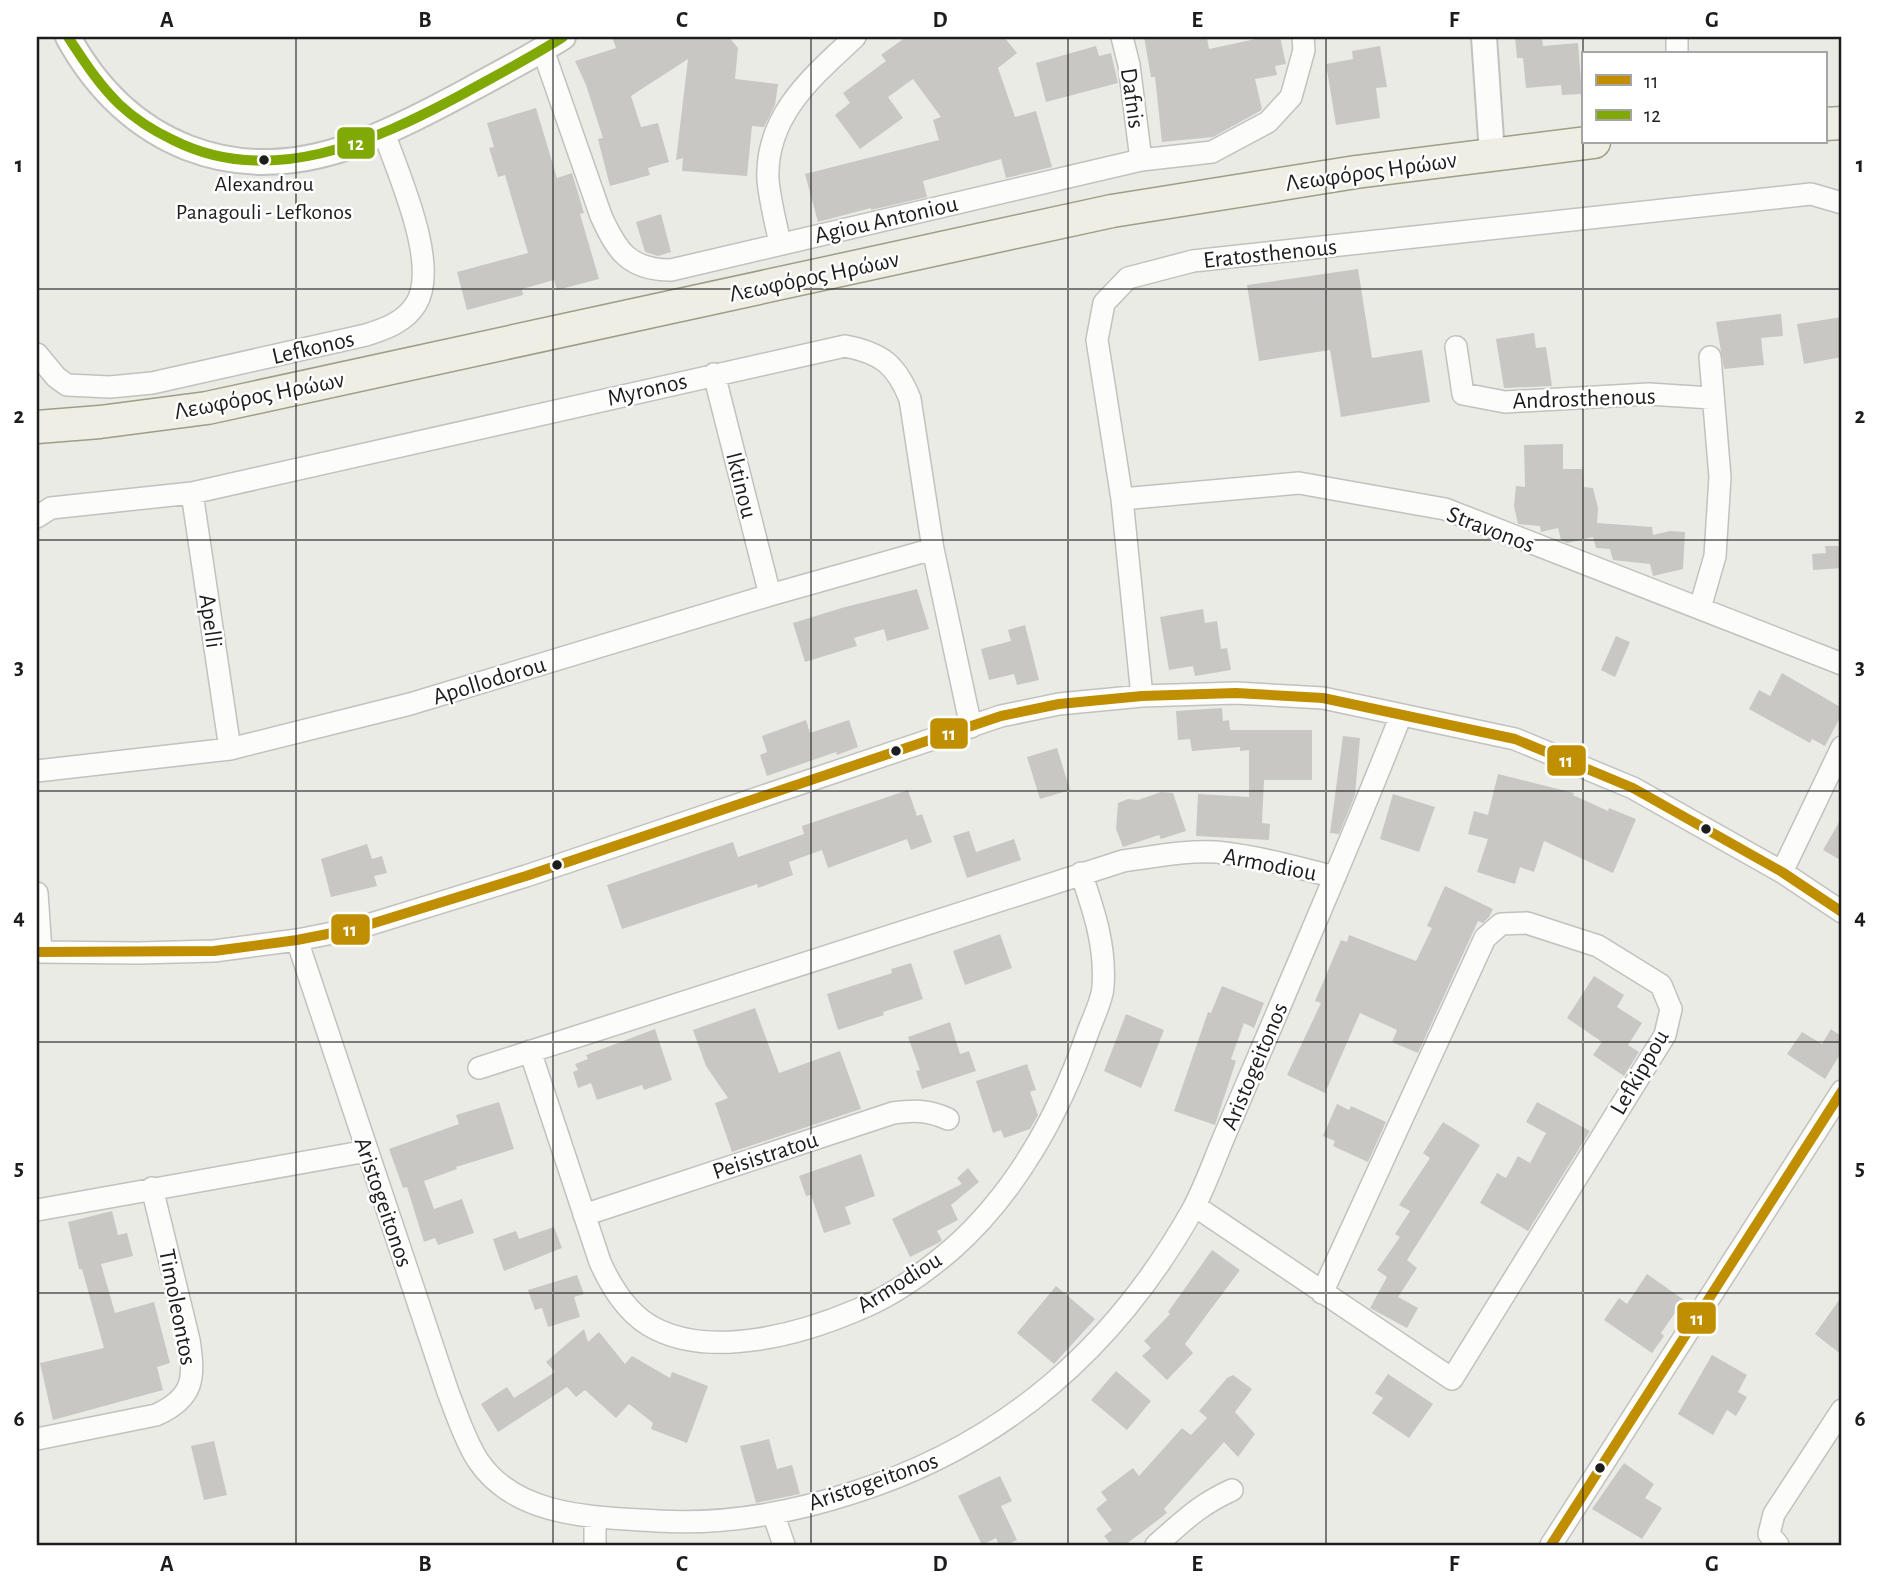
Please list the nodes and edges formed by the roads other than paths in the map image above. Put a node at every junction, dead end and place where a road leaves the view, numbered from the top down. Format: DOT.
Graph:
graph roads {
  1 [pos="68,37"];
  2 [pos="855,37"];
  3 [pos="1122,37"];
  4 [pos="1303,37"];
  5 [pos="1484,37"];
  6 [pos="553,43"];
  7 [pos="384,132"];
  8 [pos="1582,143"];
  9 [pos="1492,154"];
  10 [pos="1141,159"];
  11 [pos="1842,203"];
  12 [pos="780,244"];
  13 [pos="1455,347"];
  14 [pos="37,354"];
  15 [pos="1710,357"];
  16 [pos="714,374"];
  17 [pos="1711,398"];
  18 [pos="37,427"];
  19 [pos="192,493"];
  20 [pos="1122,499"];
  21 [pos="37,517"];
  22 [pos="933,549"];
  23 [pos="770,595"];
  24 [pos="1700,608"];
  25 [pos="1842,664"];
  26 [pos="1142,696"];
  27 [pos="1401,715"];
  28 [pos="971,727"];
  29 [pos="1842,747"];
  30 [pos="230,749"];
  31 [pos="37,771"];
  32 [pos="1782,872"];
  33 [pos="1081,873"];
  34 [pos="1335,877"];
  35 [pos="37,892"];
  36 [pos="1842,912"];
  37 [pos="297,940"];
  38 [pos="39,952"];
  39 [pos="530,1051"];
  40 [pos="479,1068"];
  41 [pos="1842,1091"];
  42 [pos="948,1119"];
  43 [pos="367,1150"];
  44 [pos="152,1188"];
  45 [pos="1195,1206"];
  46 [pos="37,1210"];
  47 [pos="584,1215"];
  48 [pos="1322,1293"];
  49 [pos="1842,1410"];
  50 [pos="37,1439"];
  51 [pos="1232,1490"];
  52 [pos="773,1513"];
  53 [pos="595,1517"];
  54 [pos="595,1545"];
  55 [pos="784,1545"];
  56 [pos="1156,1545"];
  57 [pos="1551,1545"];
  58 [pos="1778,1545"];
  1 -- 7 [label="street"];
  2 -- 12 [label="street"];
  3 -- 10 [label="street, Dafnis"];
  4 -- 10 [label="street, Agiou Antoniou"];
  5 -- 9 [label="street"];
  6 -- 7 [label="street"];
  6 -- 12 [label="street, Agiou Antoniou"];
  7 -- 14 [label="street, Lefkonos"];
  8 -- 9 [label="main road, Λεωφόρος Ηρώων"];
  9 -- 18 [label="main road, Λεωφόρος Ηρώων"];
  10 -- 12 [label="street, Agiou Antoniou"];
  11 -- 20 [label="street, Eratosthenous"];
  13 -- 17 [label="street, Androsthenous"];
  15 -- 17 [label="street"];
  16 -- 19 [label="street, Myronos"];
  16 -- 22 [label="street, Myronos"];
  16 -- 23 [label="street, Iktinou"];
  17 -- 24 [label="street"];
  19 -- 21 [label="street, Myronos"];
  19 -- 30 [label="street, Apelli"];
  20 -- 24 [label="street, Stravonos"];
  20 -- 26 [label="street, Eratosthenous"];
  22 -- 23 [label="street, Apollodorou"];
  22 -- 28 [label="street, Myronos"];
  23 -- 30 [label="street, Apollodorou"];
  24 -- 25 [label="street, Stravonos"];
  26 -- 27 [label="street"];
  26 -- 28 [label="street"];
  27 -- 32 [label="street"];
  27 -- 34 [label="street, Aristogeitonos"];
  28 -- 37 [label="street"];
  29 -- 32 [label="street"];
  30 -- 31 [label="street, Apollodorou"];
  32 -- 36 [label="street"];
  33 -- 34 [label="street, Armodiou"];
  33 -- 39 [label="street, Armodiou"];
  33 -- 47 [label="street, Armodiou"];
  34 -- 45 [label="street, Aristogeitonos"];
  35 -- 38 [label="street"];
  37 -- 38 [label="street"];
  37 -- 43 [label="street, Aristogeitonos"];
  39 -- 40 [label="street, Armodiou"];
  39 -- 47 [label="street, Armodiou"];
  41 -- 57 [label="street"];
  42 -- 47 [label="street, Peisistratou"];
  43 -- 44 [label="street"];
  43 -- 53 [label="street, Aristogeitonos"];
  44 -- 46 [label="street"];
  44 -- 50 [label="street, Timoleontos"];
  45 -- 48 [label="street, Lefkippou"];
  45 -- 52 [label="street, Aristogeitonos"];
  48 -- 48 [label="street, Lefkippou"];
  49 -- 58 [label="street"];
  51 -- 56 [label="street"];
  52 -- 53 [label="street, Aristogeitonos"];
  52 -- 55 [label="street"];
  53 -- 54 [label="street"];
}
